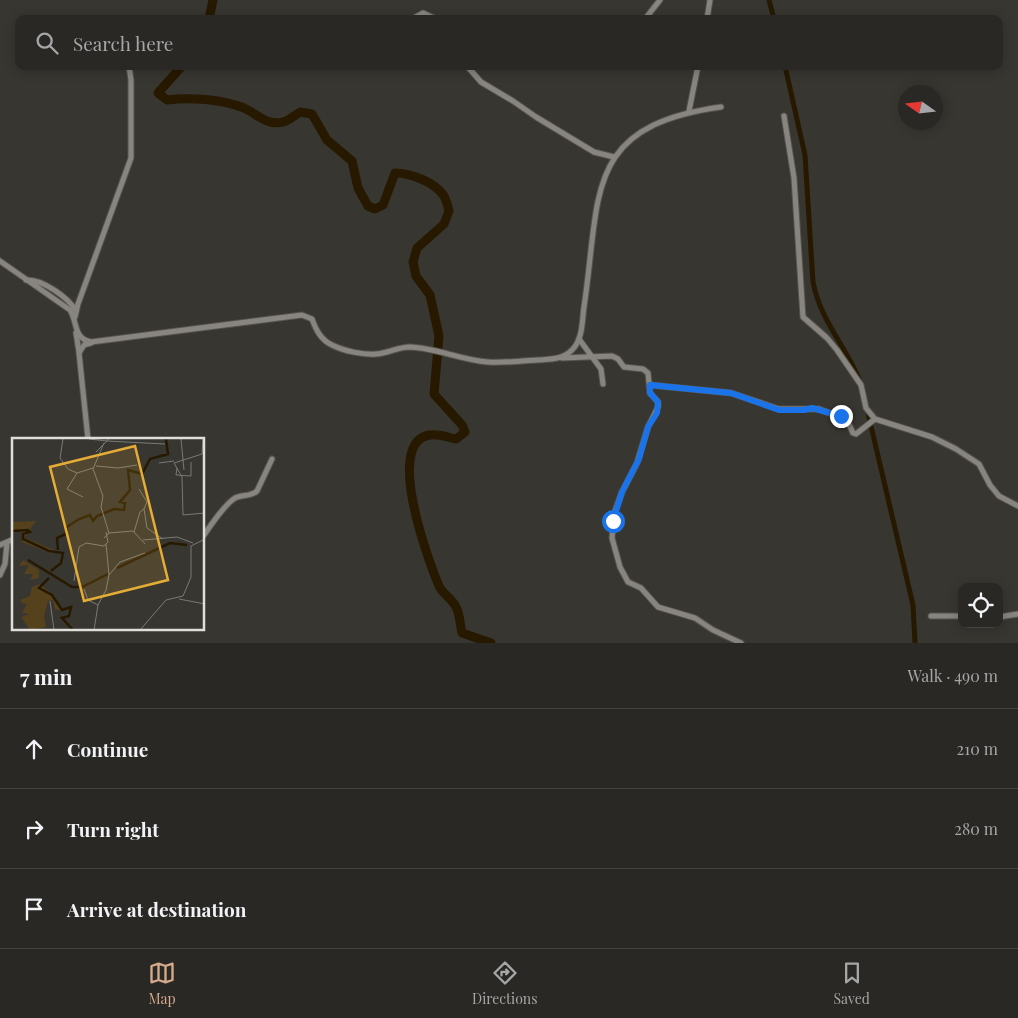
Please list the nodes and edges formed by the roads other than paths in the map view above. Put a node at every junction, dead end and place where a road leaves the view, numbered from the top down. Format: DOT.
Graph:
graph roads {
  1 [pos="660,0"];
  2 [pos="710,0"];
  3 [pos="648,15"];
  4 [pos="707,15"];
  5 [pos="130,70"];
  6 [pos="470,70"];
  7 [pos="697,70"];
  8 [pos="721,107"];
  9 [pos="689,111"];
  10 [pos="784,116"];
  11 [pos="614,157"];
  12 [pos="0,261"];
  13 [pos="26,280"];
  14 [pos="76,311"];
  15 [pos="75,318"];
  16 [pos="76,331"];
  17 [pos="579,338"];
  18 [pos="91,342"];
  19 [pos="80,353"];
  20 [pos="592,357"];
  21 [pos="561,358"];
  22 [pos="603,384"];
  23 [pos="650,385"];
  24 [pos="875,419"];
  25 [pos="88,438"];
  26 [pos="272,459"];
  27 [pos="1018,506"];
  28 [pos="205,533"];
  29 [pos="12,541"];
  30 [pos="7,543"];
  31 [pos="0,545"];
  32 [pos="0,575"];
  33 [pos="1018,614"];
  34 [pos="931,616"];
  35 [pos="958,616"];
  36 [pos="1003,616"];
  37 [pos="741,643"];
  1 -- 3 [label="street"];
  2 -- 4 [label="street"];
  5 -- 14 [label="street"];
  6 -- 11 [label="street"];
  7 -- 9 [label="street"];
  8 -- 9 [label="street"];
  9 -- 11 [label="street"];
  10 -- 24 [label="street"];
  11 -- 17 [label="street"];
  12 -- 13 [label="street"];
  13 -- 14 [label="street"];
  13 -- 15 [label="street"];
  14 -- 15 [label="street"];
  15 -- 16 [label="street"];
  16 -- 18 [label="street"];
  16 -- 19 [label="street"];
  17 -- 20 [label="street"];
  17 -- 21 [label="street"];
  18 -- 19 [label="street"];
  18 -- 21 [label="street"];
  19 -- 25 [label="street"];
  20 -- 21 [label="street"];
  20 -- 22 [label="street"];
  20 -- 23 [label="street"];
  23 -- 24 [label="street"];
  23 -- 37 [label="street"];
  24 -- 27 [label="street"];
  26 -- 28 [label="street"];
  29 -- 30 [label="street"];
  30 -- 31 [label="street"];
  30 -- 32 [label="street"];
  33 -- 36 [label="street"];
  34 -- 35 [label="street"];
}
